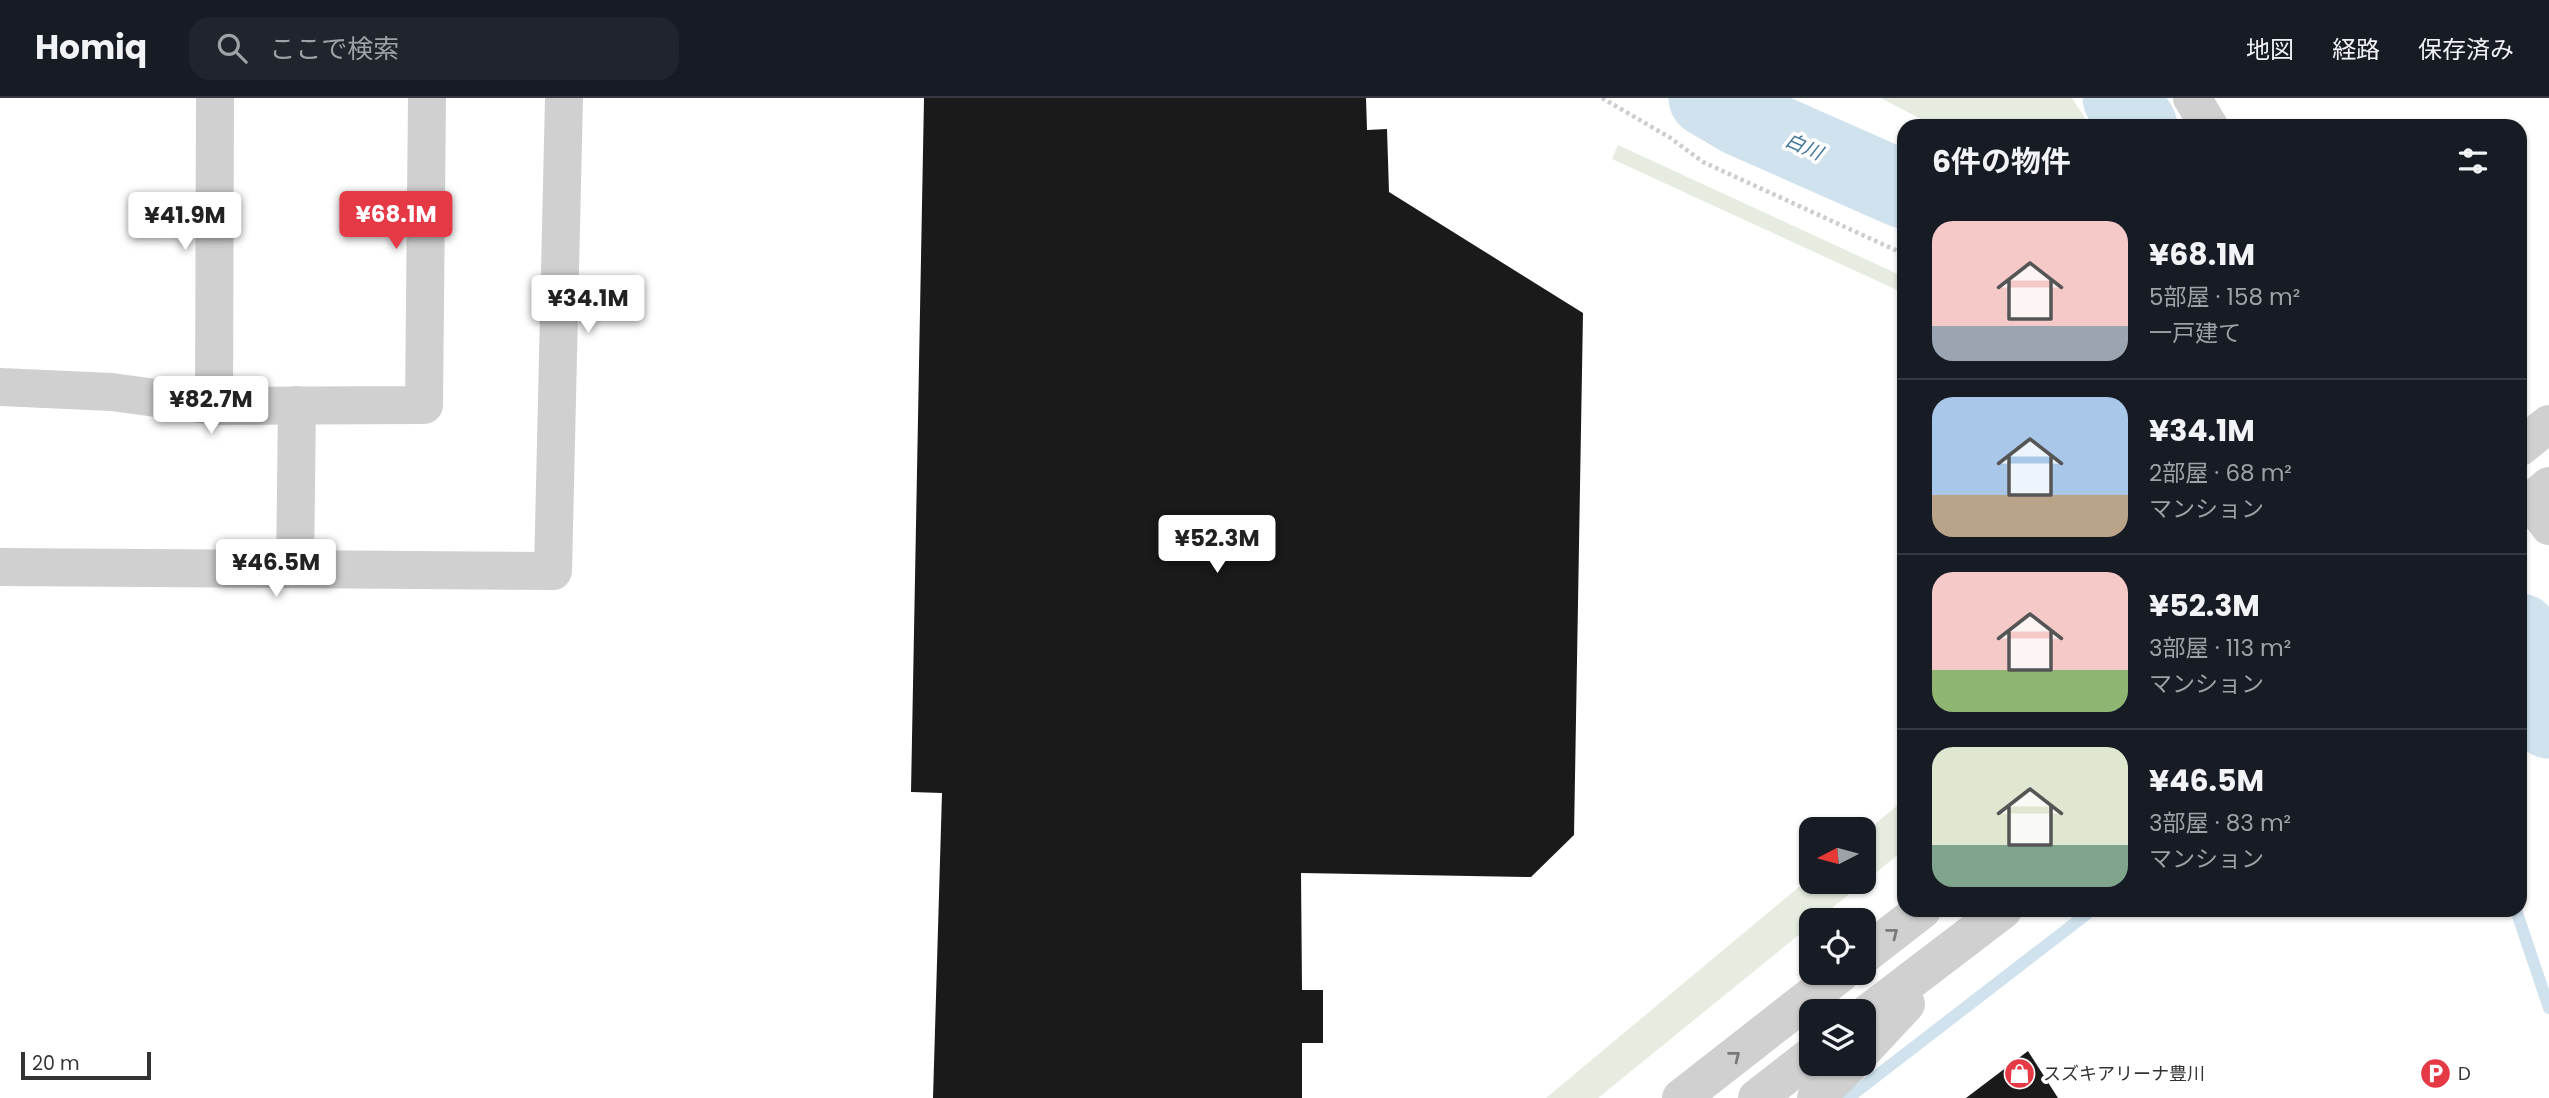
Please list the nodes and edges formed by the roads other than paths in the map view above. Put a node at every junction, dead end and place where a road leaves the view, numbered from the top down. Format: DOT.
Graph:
graph roads {
  1 [pos="215,98"];
  2 [pos="427,98"];
  3 [pos="564,98"];
  4 [pos="2192,98"];
  5 [pos="2206,119"];
  6 [pos="0,387"];
  7 [pos="297,405"];
  8 [pos="214,406"];
  9 [pos="2549,424"];
  10 [pos="2527,441"];
  11 [pos="0,567"];
  12 [pos="295,569"];
  13 [pos="1913,917"];
  14 [pos="1994,917"];
  15 [pos="1972,933"];
  16 [pos="1876,946"];
  17 [pos="1826,985"];
  18 [pos="1876,1007"];
  19 [pos="1876,1036"];
  20 [pos="1799,1065"];
  21 [pos="1838,1076"];
  22 [pos="1681,1098"];
  23 [pos="1757,1098"];
  24 [pos="1815,1098"];
  1 -- 8 [label="street"];
  2 -- 7 [label="street"];
  3 -- 12 [label="street"];
  4 -- 5 [label="street"];
  6 -- 8 [label="street"];
  7 -- 8 [label="street"];
  7 -- 12 [label="street"];
  9 -- 10 [label="street"];
  11 -- 12 [label="street"];
  16 -- 13 [label="street, one-way"];
  14 -- 15 [label="street"];
  15 -- 18 [label="street"];
  15 -- 19 [label="street"];
  22 -- 17 [label="street, one-way"];
  20 -- 23 [label="street"];
  21 -- 24 [label="street"];
}
